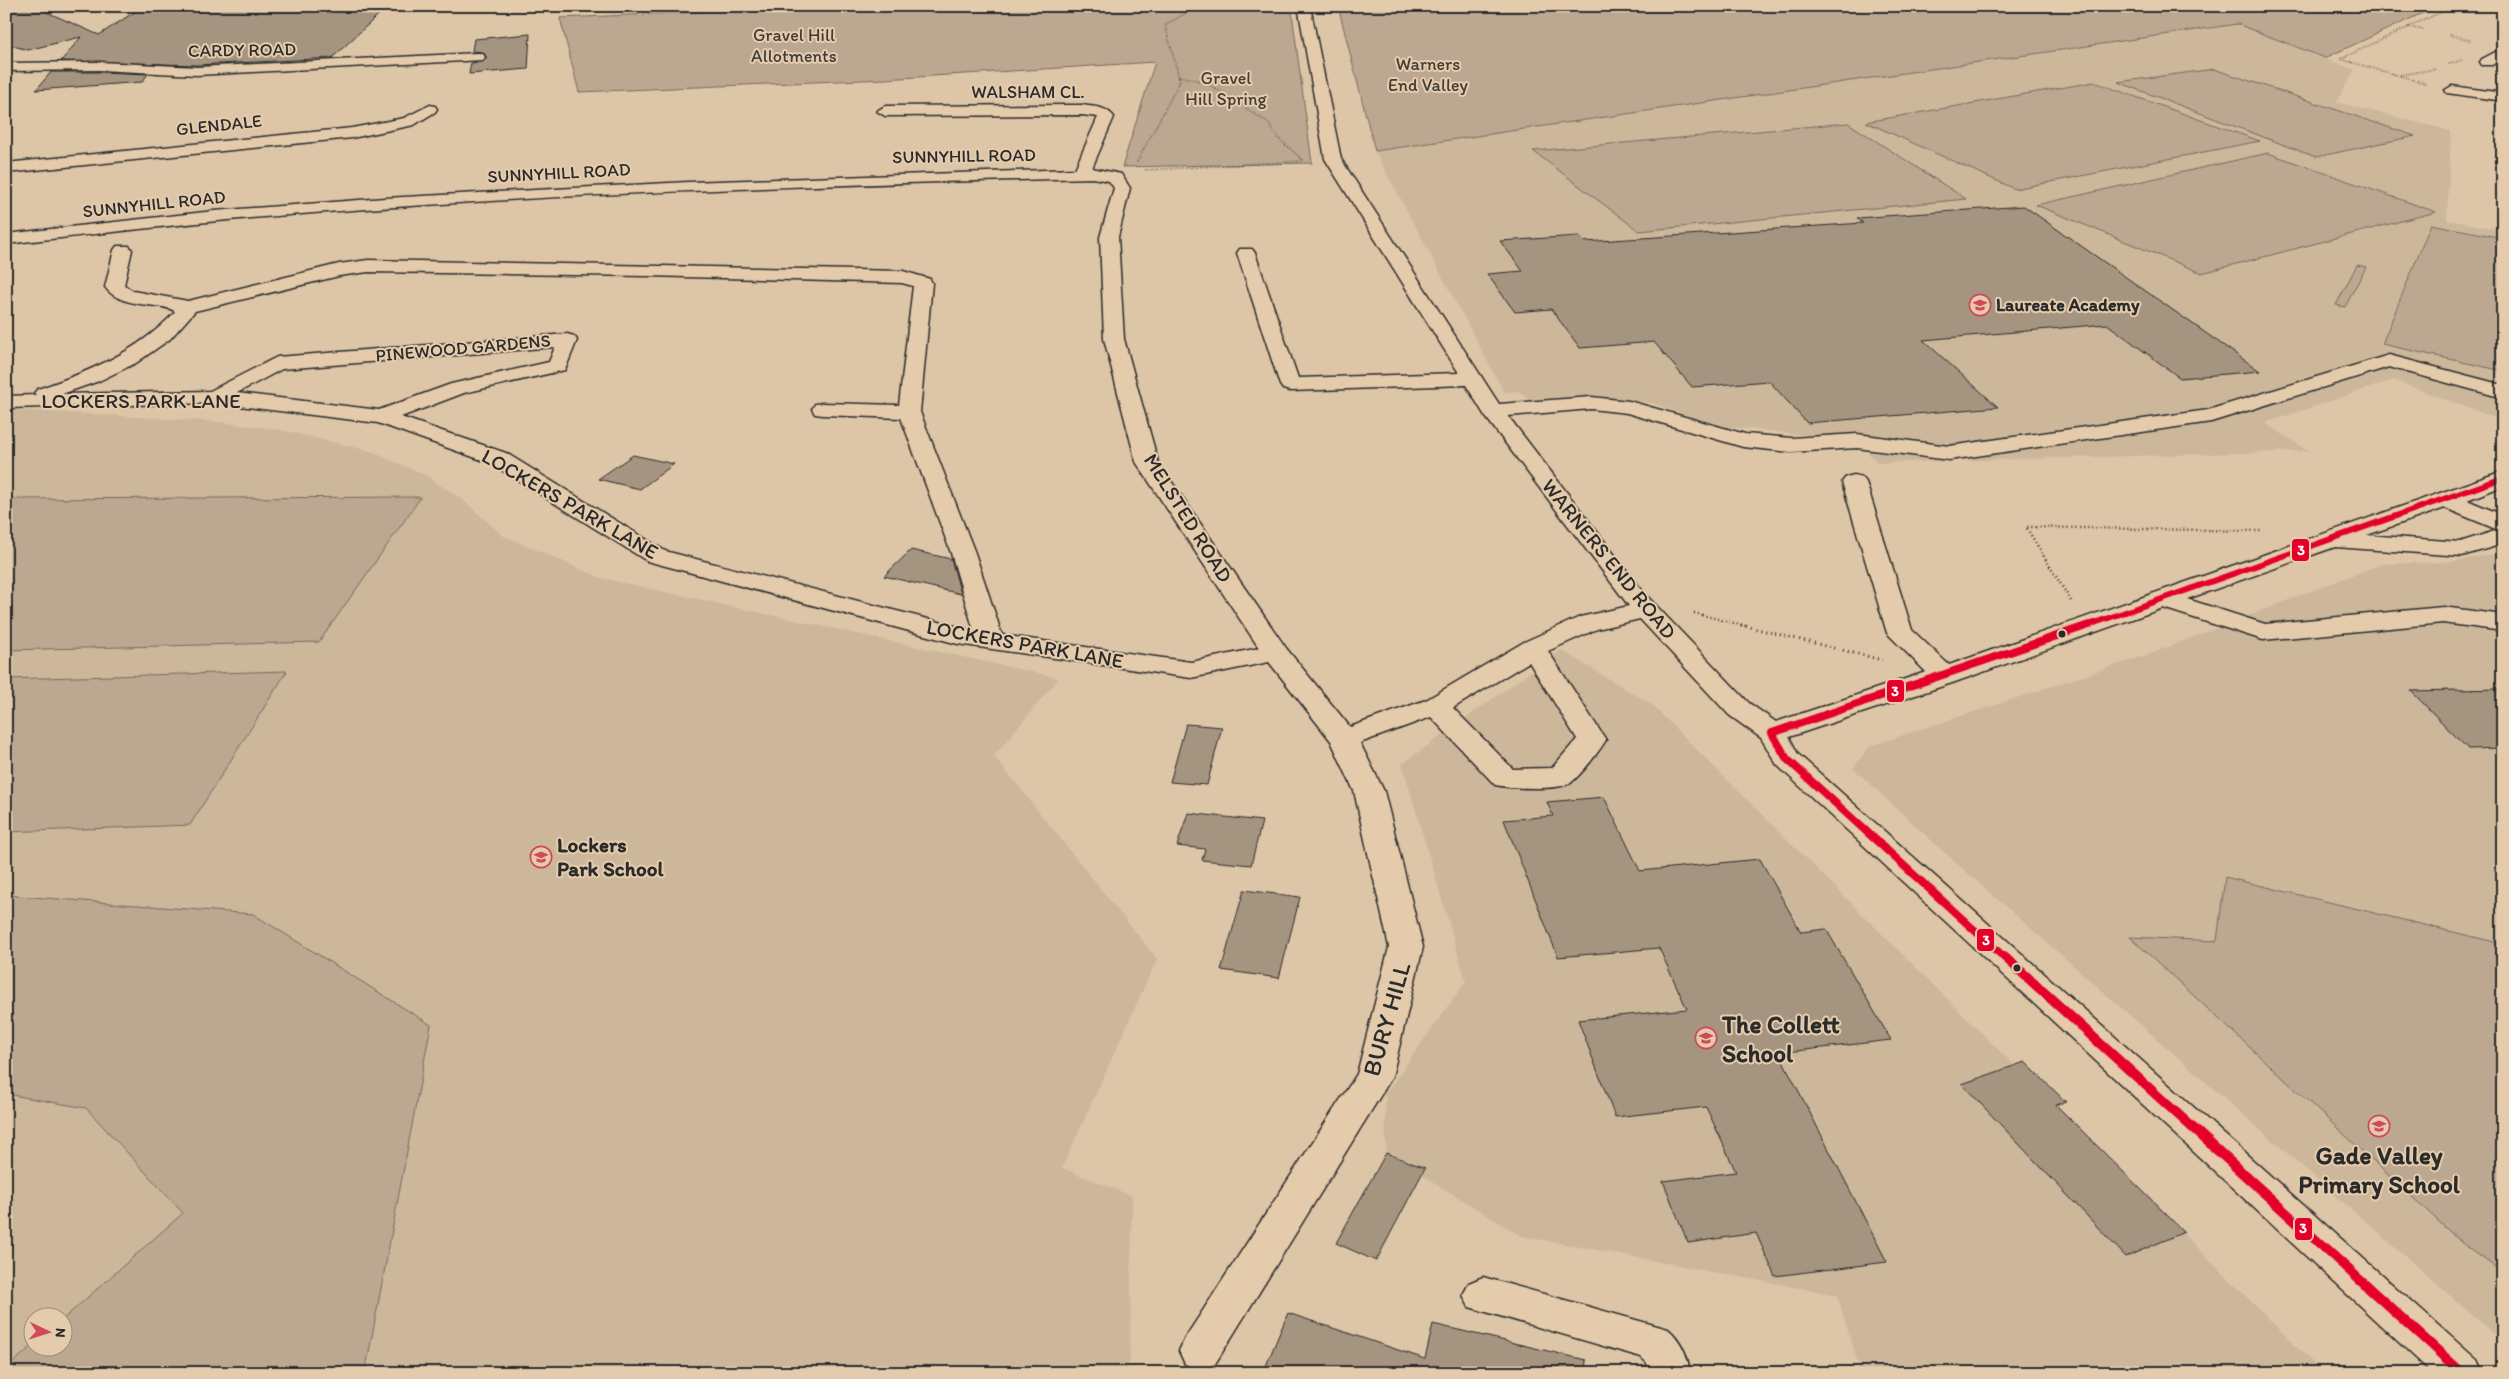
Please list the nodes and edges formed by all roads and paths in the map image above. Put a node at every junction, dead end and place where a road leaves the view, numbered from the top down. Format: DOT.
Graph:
graph roads {
  1 [pos="1198,6"];
  2 [pos="1304,6"];
  3 [pos="2454,6"];
  4 [pos="2408,27"];
  5 [pos="2424,30"];
  6 [pos="2503,52"];
  7 [pos="478,57"];
  8 [pos="2503,65"];
  9 [pos="6,67"];
  10 [pos="1179,76"];
  11 [pos="2452,90"];
  12 [pos="2503,97"];
  13 [pos="430,108"];
  14 [pos="885,111"];
  15 [pos="6,168"];
  16 [pos="1081,174"];
  17 [pos="1123,174"];
  18 [pos="6,239"];
  19 [pos="123,250"];
  20 [pos="1246,253"];
  21 [pos="188,307"];
  22 [pos="1473,379"];
  23 [pos="2503,392"];
  24 [pos="214,397"];
  25 [pos="13,403"];
  26 [pos="823,409"];
  27 [pos="1494,411"];
  28 [pos="909,412"];
  29 [pos="381,417"];
  30 [pos="2503,478"];
  31 [pos="1854,482"];
  32 [pos="2446,500"];
  33 [pos="2503,524"];
  34 [pos="2267,531"];
  35 [pos="2503,536"];
  36 [pos="2330,540"];
  37 [pos="2161,599"];
  38 [pos="1641,604"];
  39 [pos="2503,623"];
  40 [pos="2085,625"];
  41 [pos="992,642"];
  42 [pos="1533,648"];
  43 [pos="1276,653"];
  44 [pos="1887,662"];
  45 [pos="1945,676"];
  46 [pos="1436,706"];
  47 [pos="1772,733"];
  48 [pos="1344,739"];
  49 [pos="1483,1295"];
  50 [pos="1200,1351"];
  51 [pos="1669,1373"];
  52 [pos="2462,1373"];
  1 -- 10 [label="path"];
  2 -- 22 [label="street, WARNERS END ROAD"];
  3 -- 4 [label="path"];
  4 -- 5 [label="path"];
  4 -- 11 [label="path"];
  6 -- 8 [label="street"];
  7 -- 9 [label="street, CARDY ROAD"];
  10 -- 17 [label="path"];
  10 -- 17 [label="path"];
  11 -- 12 [label="street"];
  13 -- 15 [label="street, GLENDALE"];
  14 -- 16 [label="street, WALSHAM CL."];
  16 -- 17 [label="street, SUNNYHILL ROAD"];
  16 -- 18 [label="street, SUNNYHILL ROAD"];
  17 -- 43 [label="street, MELSTED ROAD"];
  19 -- 21 [label="street"];
  20 -- 22 [label="street"];
  21 -- 25 [label="street"];
  21 -- 28 [label="street"];
  22 -- 27 [label="street, WARNERS END ROAD"];
  23 -- 27 [label="street"];
  24 -- 25 [label="street, LOCKERS PARK LANE"];
  24 -- 29 [label="street, LOCKERS PARK LANE"];
  24 -- 29 [label="street, PINEWOOD GARDENS"];
  26 -- 28 [label="street"];
  27 -- 38 [label="street, WARNERS END ROAD"];
  28 -- 41 [label="street"];
  29 -- 41 [label="street, LOCKERS PARK LANE"];
  30 -- 32 [label="street"];
  31 -- 45 [label="street"];
  32 -- 33 [label="street"];
  32 -- 36 [label="street"];
  34 -- 40 [label="path"];
  35 -- 36 [label="street"];
  36 -- 37 [label="street"];
  37 -- 39 [label="street"];
  37 -- 40 [label="street"];
  38 -- 42 [label="street"];
  38 -- 44 [label="path"];
  38 -- 47 [label="street, WARNERS END ROAD"];
  40 -- 45 [label="street"];
  41 -- 43 [label="street, LOCKERS PARK LANE"];
  42 -- 46 [label="street"];
  42 -- 46 [label="street"];
  43 -- 48 [label="street, MELSTED ROAD"];
  45 -- 47 [label="street"];
  46 -- 48 [label="street"];
  47 -- 52 [label="street, WARNERS END ROAD"];
  48 -- 50 [label="street, BURY HILL"];
  49 -- 51 [label="street"];
}
